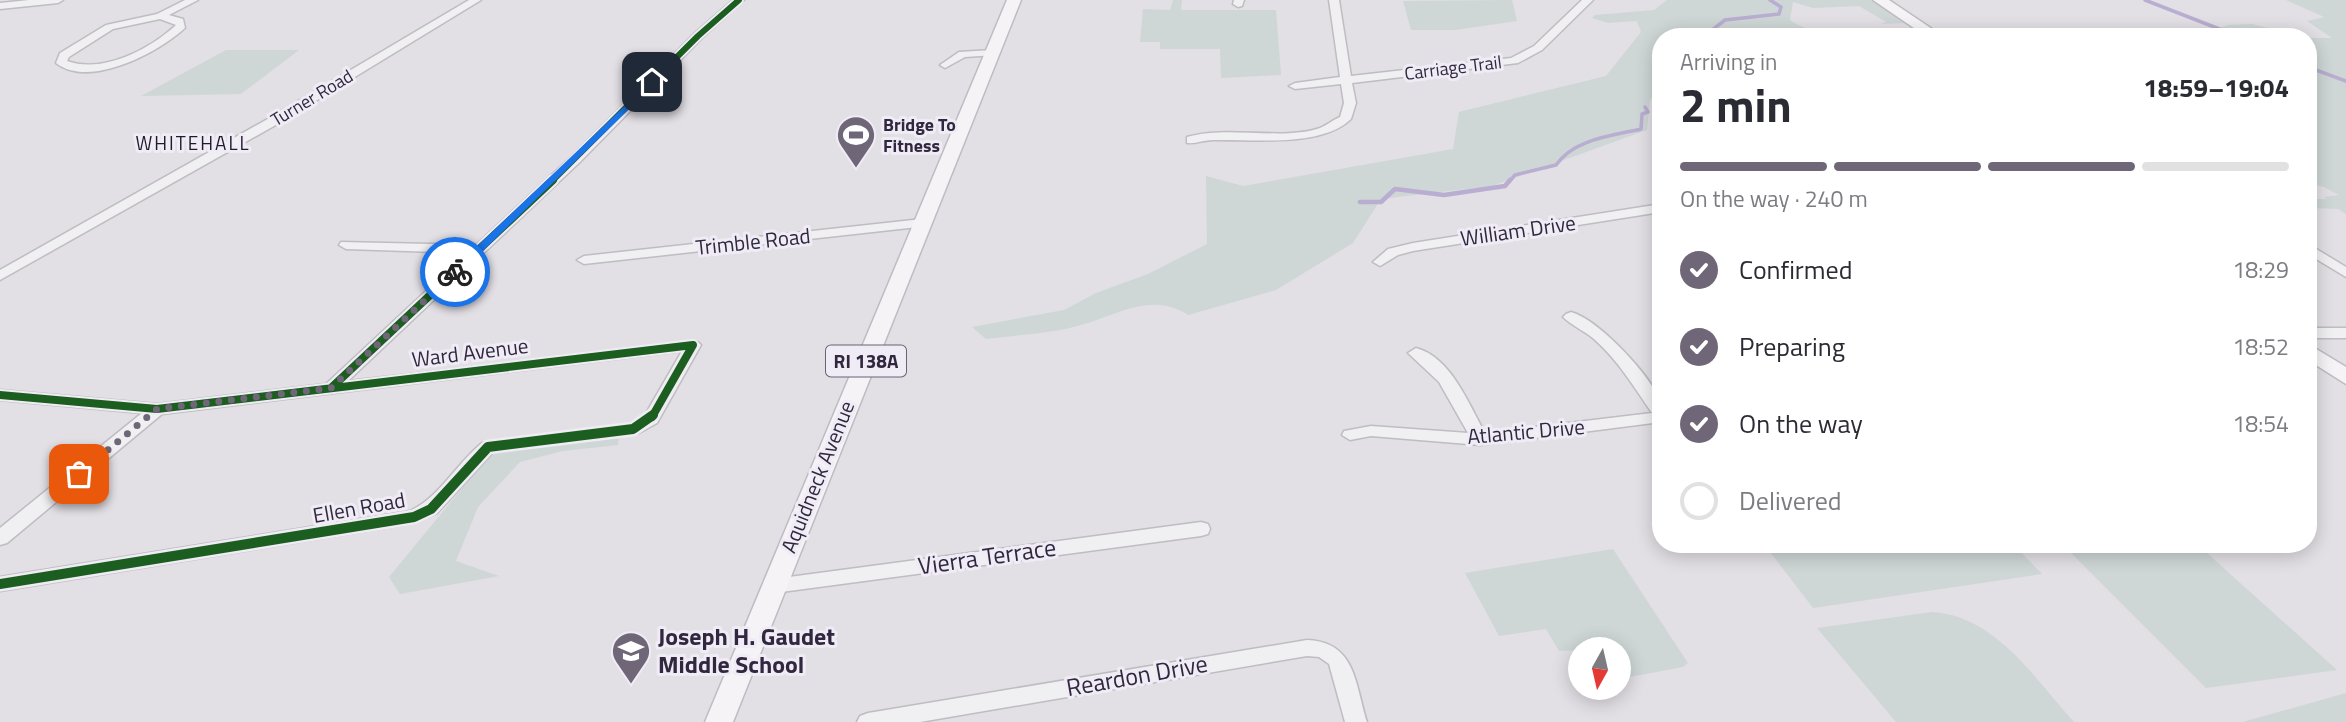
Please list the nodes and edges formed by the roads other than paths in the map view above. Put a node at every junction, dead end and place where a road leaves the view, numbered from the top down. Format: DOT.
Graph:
graph roads {
  1 [pos="58,0"];
  2 [pos="193,0"];
  3 [pos="476,0"];
  4 [pos="739,0"];
  5 [pos="1014,0"];
  6 [pos="1334,0"];
  7 [pos="1588,0"];
  8 [pos="1880,0"];
  9 [pos="3,5"];
  10 [pos="160,16"];
  11 [pos="1923,28"];
  12 [pos="992,52"];
  13 [pos="945,65"];
  14 [pos="1346,80"];
  15 [pos="1295,86"];
  16 [pos="1191,141"];
  17 [pos="1652,209"];
  18 [pos="922,223"];
  19 [pos="346,245"];
  20 [pos="480,248"];
  21 [pos="2317,254"];
  22 [pos="584,260"];
  23 [pos="1380,262"];
  24 [pos="2346,273"];
  25 [pos="0,276"];
  26 [pos="1571,317"];
  27 [pos="2317,333"];
  28 [pos="2346,333"];
  29 [pos="693,345"];
  30 [pos="1416,353"];
  31 [pos="2317,356"];
  32 [pos="2346,376"];
  33 [pos="331,388"];
  34 [pos="0,395"];
  35 [pos="1652,403"];
  36 [pos="157,409"];
  37 [pos="1652,416"];
  38 [pos="1350,435"];
  39 [pos="1480,439"];
  40 [pos="1201,529"];
  41 [pos="0,538"];
  42 [pos="0,584"];
  43 [pos="774,586"];
  44 [pos="719,722"];
  45 [pos="868,722"];
  46 [pos="1356,722"];
  1 -- 9 [label="street"];
  2 -- 10 [label="street"];
  3 -- 25 [label="street, Turner Road"];
  4 -- 20 [label="street"];
  5 -- 12 [label="main road, Aquidneck Avenue / RI 138A"];
  6 -- 14 [label="street"];
  7 -- 14 [label="street, Carriage Trail"];
  8 -- 11 [label="main road"];
  10 -- 10 [label="street"];
  12 -- 13 [label="street"];
  12 -- 18 [label="main road, Aquidneck Avenue / RI 138A"];
  14 -- 15 [label="street, Carriage Trail"];
  14 -- 16 [label="street"];
  17 -- 23 [label="street, William Drive"];
  18 -- 22 [label="street, Trimble Road"];
  18 -- 43 [label="main road, Aquidneck Avenue / RI 138A"];
  19 -- 20 [label="street"];
  20 -- 33 [label="street"];
  21 -- 24 [label="street"];
  26 -- 35 [label="street"];
  27 -- 28 [label="street"];
  29 -- 33 [label="street, Ward Avenue"];
  29 -- 42 [label="street, Ellen Road"];
  30 -- 39 [label="street"];
  31 -- 32 [label="main road"];
  33 -- 36 [label="street, Ward Avenue"];
  34 -- 36 [label="street, Ward Avenue"];
  36 -- 41 [label="street"];
  37 -- 39 [label="street, Atlantic Drive"];
  38 -- 39 [label="street, Atlantic Drive"];
  40 -- 43 [label="street, Vierra Terrace"];
  43 -- 44 [label="main road, Aquidneck Avenue / RI 138A"];
  45 -- 46 [label="street, Reardon Drive"];
}
